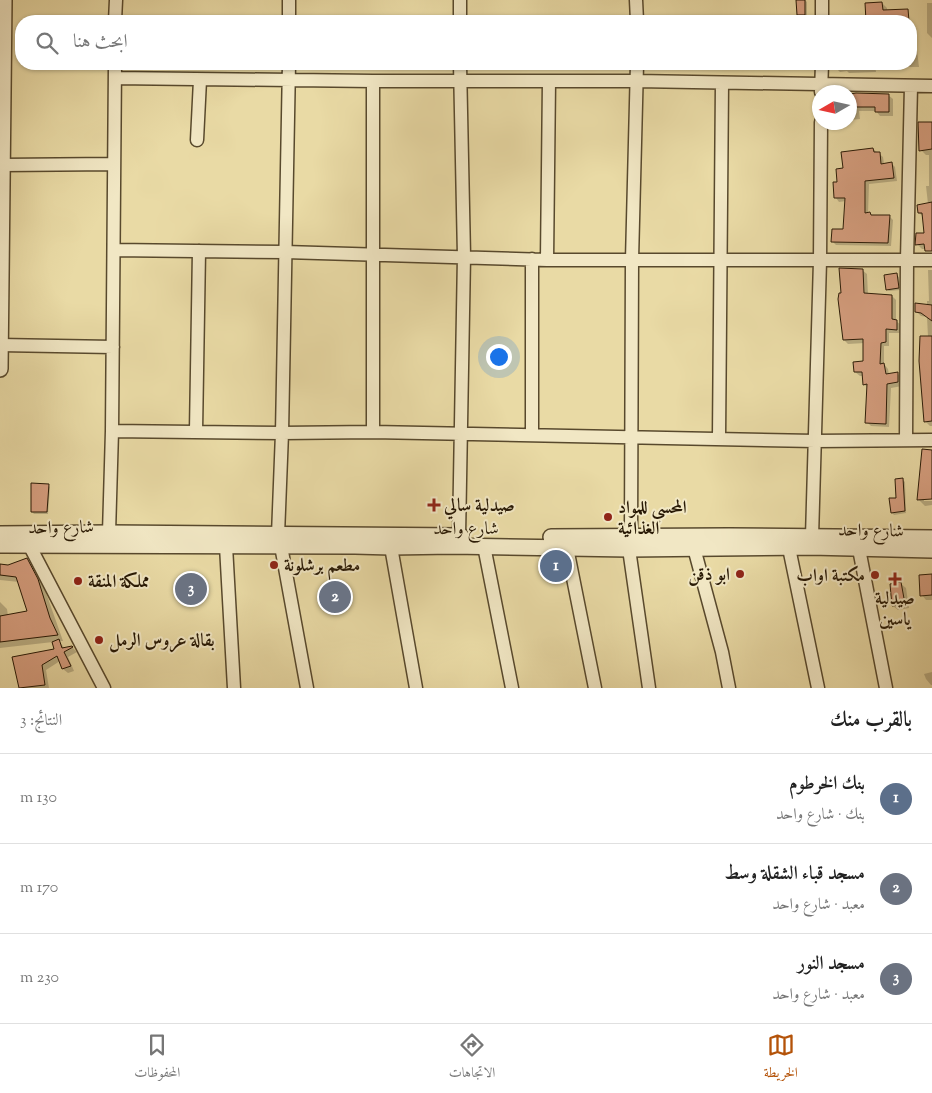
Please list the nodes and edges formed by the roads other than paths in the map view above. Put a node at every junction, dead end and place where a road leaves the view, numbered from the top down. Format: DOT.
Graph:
graph roads {
  1 [pos="4,0"];
  2 [pos="116,0"];
  3 [pos="288,0"];
  4 [pos="460,0"];
  5 [pos="636,0"];
  6 [pos="822,0"];
  7 [pos="116,15"];
  8 [pos="289,15"];
  9 [pos="460,15"];
  10 [pos="637,15"];
  11 [pos="822,15"];
  12 [pos="2,66"];
  13 [pos="115,70"];
  14 [pos="289,70"];
  15 [pos="460,70"];
  16 [pos="637,70"];
  17 [pos="822,70"];
  18 [pos="115,78"];
  19 [pos="200,80"];
  20 [pos="289,81"];
  21 [pos="373,81"];
  22 [pos="460,81"];
  23 [pos="549,81"];
  24 [pos="637,81"];
  25 [pos="722,83"];
  26 [pos="821,85"];
  27 [pos="911,86"];
  28 [pos="932,86"];
  29 [pos="857,87"];
  30 [pos="812,88"];
  31 [pos="821,130"];
  32 [pos="197,140"];
  33 [pos="114,164"];
  34 [pos="2,165"];
  35 [pos="1,240"];
  36 [pos="114,250"];
  37 [pos="199,251"];
  38 [pos="285,252"];
  39 [pos="374,256"];
  40 [pos="464,256"];
  41 [pos="532,259"];
  42 [pos="720,259"];
  43 [pos="548,260"];
  44 [pos="632,260"];
  45 [pos="820,260"];
  46 [pos="907,260"];
  47 [pos="932,260"];
  48 [pos="0,345"];
  49 [pos="113,347"];
  50 [pos="0,369"];
  51 [pos="112,431"];
  52 [pos="196,431"];
  53 [pos="373,432"];
  54 [pos="282,433"];
  55 [pos="461,434"];
  56 [pos="532,434"];
  57 [pos="631,437"];
  58 [pos="719,438"];
  59 [pos="906,440"];
  60 [pos="932,440"];
  61 [pos="815,441"];
  62 [pos="109,533"];
  63 [pos="0,534"];
  64 [pos="459,536"];
  65 [pos="812,537"];
  66 [pos="932,538"];
  67 [pos="27,540"];
  68 [pos="355,540"];
  69 [pos="279,541"];
  70 [pos="729,542"];
  71 [pos="630,543"];
  72 [pos="0,545"];
  73 [pos="226,546"];
  74 [pos="484,546"];
  75 [pos="391,547"];
  76 [pos="567,548"];
  77 [pos="694,548"];
  78 [pos="789,548"];
  79 [pos="859,549"];
  80 [pos="932,550"];
  81 [pos="104,688"];
  82 [pos="234,688"];
  83 [pos="307,688"];
  84 [pos="416,688"];
  85 [pos="512,688"];
  86 [pos="595,688"];
  87 [pos="649,688"];
  88 [pos="729,688"];
  89 [pos="818,688"];
  90 [pos="886,688"];
  1 -- 12 [label="street"];
  2 -- 7 [label="street"];
  3 -- 8 [label="street"];
  4 -- 9 [label="street"];
  5 -- 10 [label="street"];
  6 -- 11 [label="street"];
  12 -- 34 [label="street"];
  13 -- 18 [label="street"];
  14 -- 20 [label="street"];
  15 -- 22 [label="street"];
  16 -- 24 [label="street"];
  17 -- 26 [label="street"];
  18 -- 19 [label="street"];
  18 -- 33 [label="street"];
  19 -- 20 [label="street"];
  19 -- 32 [label="street"];
  20 -- 21 [label="street"];
  20 -- 38 [label="street"];
  21 -- 22 [label="street"];
  21 -- 39 [label="street"];
  22 -- 23 [label="street"];
  22 -- 40 [label="street"];
  23 -- 24 [label="street"];
  23 -- 43 [label="street"];
  24 -- 25 [label="street"];
  24 -- 44 [label="street"];
  25 -- 30 [label="street"];
  25 -- 42 [label="street"];
  27 -- 28 [label="street"];
  27 -- 29 [label="street"];
  27 -- 46 [label="street"];
  31 -- 45 [label="street"];
  33 -- 34 [label="street"];
  33 -- 36 [label="street"];
  34 -- 35 [label="street"];
  35 -- 48 [label="street"];
  36 -- 37 [label="street"];
  36 -- 49 [label="street"];
  37 -- 38 [label="street"];
  37 -- 52 [label="street"];
  38 -- 39 [label="street"];
  38 -- 54 [label="street"];
  39 -- 40 [label="street"];
  39 -- 53 [label="street"];
  40 -- 41 [label="street"];
  40 -- 55 [label="street"];
  41 -- 43 [label="street"];
  41 -- 56 [label="street"];
  42 -- 44 [label="street"];
  42 -- 45 [label="street"];
  42 -- 58 [label="street"];
  43 -- 44 [label="street"];
  44 -- 57 [label="street"];
  45 -- 46 [label="street"];
  45 -- 61 [label="street"];
  46 -- 47 [label="street"];
  46 -- 59 [label="street"];
  48 -- 49 [label="street"];
  48 -- 50 [label="street"];
  49 -- 51 [label="street"];
  51 -- 52 [label="street"];
  51 -- 62 [label="street"];
  52 -- 54 [label="street"];
  53 -- 54 [label="street"];
  53 -- 55 [label="street"];
  54 -- 69 [label="street"];
  55 -- 56 [label="street"];
  55 -- 64 [label="street"];
  56 -- 57 [label="street"];
  57 -- 58 [label="street"];
  57 -- 71 [label="street"];
  58 -- 61 [label="street"];
  59 -- 60 [label="street"];
  59 -- 61 [label="street"];
  61 -- 65 [label="street"];
  62 -- 67 [label="street, شارع واحد"];
  62 -- 69 [label="street, شارع واحد"];
  63 -- 67 [label="street, شارع واحد"];
  64 -- 68 [label="street, شارع واحد"];
  64 -- 71 [label="street, شارع واحد"];
  65 -- 66 [label="street, شارع واحد"];
  65 -- 70 [label="street, شارع واحد"];
  67 -- 72 [label="street, شارع واحد"];
  67 -- 73 [label="street, شارع واحد"];
  67 -- 81 [label="street"];
  68 -- 69 [label="street, شارع واحد"];
  68 -- 75 [label="street, شارع واحد"];
  69 -- 73 [label="street, شارع واحد"];
  69 -- 83 [label="street"];
  70 -- 71 [label="street, شارع واحد"];
  70 -- 77 [label="street, شارع واحد"];
  70 -- 78 [label="street, شارع واحد"];
  71 -- 76 [label="street, شارع واحد"];
  71 -- 77 [label="street, شارع واحد"];
  71 -- 87 [label="street"];
  73 -- 82 [label="street"];
  74 -- 75 [label="street, شارع واحد"];
  74 -- 76 [label="street, شارع واحد"];
  74 -- 85 [label="street"];
  75 -- 84 [label="street"];
  76 -- 86 [label="street"];
  77 -- 88 [label="street"];
  78 -- 79 [label="street, شارع واحد"];
  78 -- 89 [label="street"];
  79 -- 80 [label="street, شارع واحد"];
  79 -- 90 [label="street"];
}
